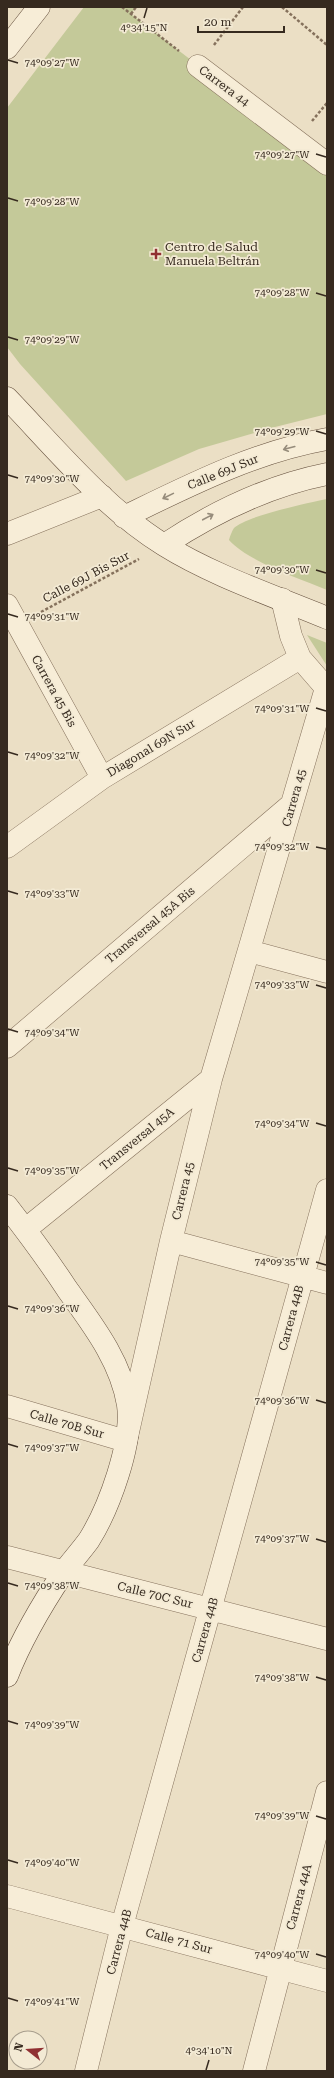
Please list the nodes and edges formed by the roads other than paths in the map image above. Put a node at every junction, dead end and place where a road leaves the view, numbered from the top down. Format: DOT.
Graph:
graph roads {
  1 [pos="40,7"];
  2 [pos="7,48"];
  3 [pos="198,66"];
  4 [pos="327,164"];
  5 [pos="7,398"];
  6 [pos="327,439"];
  7 [pos="327,474"];
  8 [pos="102,496"];
  9 [pos="124,517"];
  10 [pos="7,534"];
  11 [pos="164,545"];
  12 [pos="282,599"];
  13 [pos="7,605"];
  14 [pos="327,618"];
  15 [pos="300,658"];
  16 [pos="326,688"];
  17 [pos="102,778"];
  18 [pos="292,804"];
  19 [pos="7,847"];
  20 [pos="249,951"];
  21 [pos="327,972"];
  22 [pos="7,1046"];
  23 [pos="211,1079"];
  24 [pos="327,1190"];
  25 [pos="8,1211"];
  26 [pos="26,1229"];
  27 [pos="171,1241"];
  28 [pos="303,1276"];
  29 [pos="327,1284"];
  30 [pos="7,1406"];
  31 [pos="126,1441"];
  32 [pos="7,1556"];
  33 [pos="64,1572"];
  34 [pos="211,1609"];
  35 [pos="327,1639"];
  36 [pos="7,1676"];
  37 [pos="327,1792"];
  38 [pos="7,1896"];
  39 [pos="122,1926"];
  40 [pos="280,1968"];
  41 [pos="327,1981"];
  42 [pos="86,2071"];
  43 [pos="254,2071"];
  1 -- 2 [label="street"];
  3 -- 4 [label="street, Carrera 44"];
  5 -- 8 [label="street"];
  6 -- 9 [label="street, Calle 69J Sur, one-way"];
  11 -- 7 [label="street, one-way"];
  8 -- 9 [label="street"];
  8 -- 10 [label="street"];
  9 -- 11 [label="street"];
  11 -- 12 [label="street"];
  12 -- 14 [label="street"];
  12 -- 15 [label="street"];
  13 -- 17 [label="street, Carrera 45 Bis"];
  15 -- 16 [label="street"];
  15 -- 17 [label="street, Diagonal 69N Sur"];
  16 -- 18 [label="street, Carrera 45"];
  17 -- 19 [label="street, Diagonal 69N Sur"];
  18 -- 20 [label="street, Carrera 45"];
  18 -- 22 [label="street, Transversal 45A Bis"];
  20 -- 21 [label="street"];
  20 -- 23 [label="street, Carrera 45"];
  23 -- 26 [label="street, Transversal 45A"];
  23 -- 27 [label="street, Carrera 45"];
  24 -- 28 [label="street, Carrera 44B"];
  25 -- 26 [label="street"];
  26 -- 31 [label="street"];
  27 -- 28 [label="street"];
  27 -- 31 [label="street, Carrera 45"];
  28 -- 29 [label="street"];
  28 -- 34 [label="street, Carrera 44B"];
  30 -- 31 [label="street, Calle 70B Sur"];
  31 -- 33 [label="street, Carrera 45"];
  32 -- 33 [label="street, Calle 70C Sur"];
  33 -- 34 [label="street, Calle 70C Sur"];
  33 -- 36 [label="street, Carrera 45"];
  34 -- 35 [label="street, Calle 70C Sur"];
  34 -- 39 [label="street, Carrera 44B"];
  37 -- 40 [label="street, Carrera 44A"];
  38 -- 39 [label="street, Calle 71 Sur"];
  39 -- 40 [label="street, Calle 71 Sur"];
  39 -- 42 [label="street, Carrera 44B"];
  40 -- 41 [label="street, Calle 71 Sur"];
  40 -- 43 [label="street, Carrera 44A"];
}
